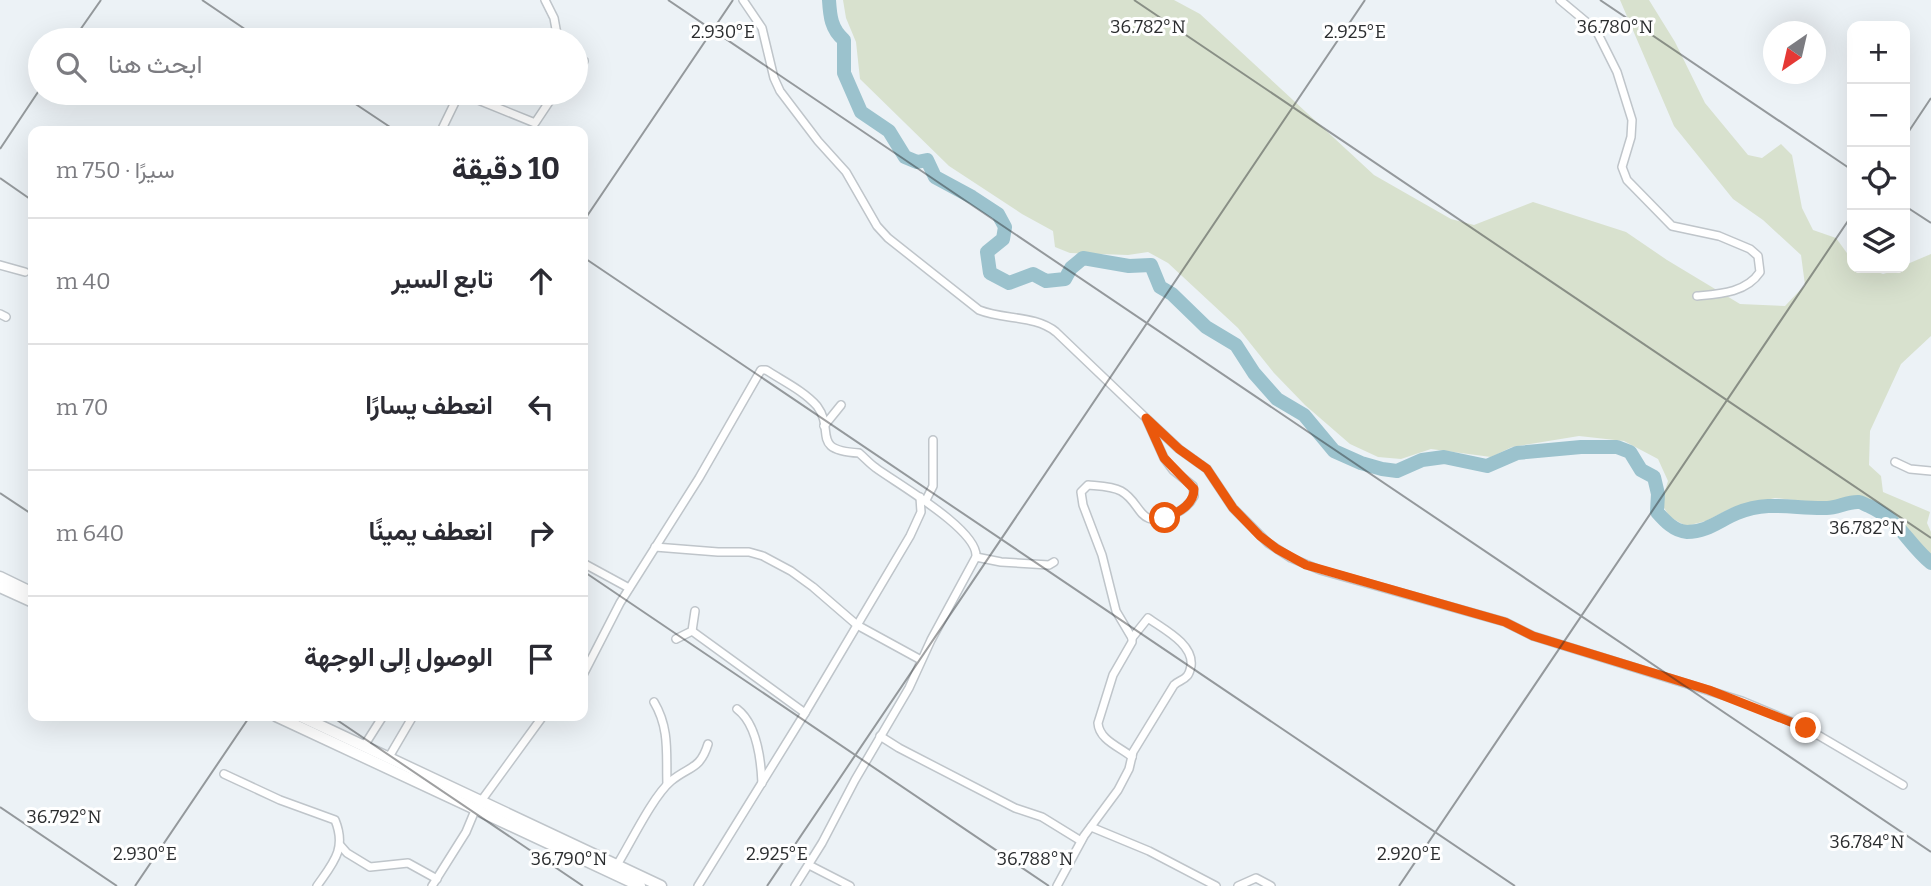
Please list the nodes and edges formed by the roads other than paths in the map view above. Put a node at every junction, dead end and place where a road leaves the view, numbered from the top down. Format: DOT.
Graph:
graph roads {
  1 [pos="545,0"];
  2 [pos="743,0"];
  3 [pos="1560,0"];
  4 [pos="556,28"];
  5 [pos="454,105"];
  6 [pos="491,105"];
  7 [pos="547,105"];
  8 [pos="443,126"];
  9 [pos="0,265"];
  10 [pos="25,272"];
  11 [pos="1697,296"];
  12 [pos="841,405"];
  13 [pos="1146,418"];
  14 [pos="824,426"];
  15 [pos="933,440"];
  16 [pos="1895,461"];
  17 [pos="1931,471"];
  18 [pos="923,499"];
  19 [pos="656,547"];
  20 [pos="976,557"];
  21 [pos="1054,562"];
  22 [pos="588,566"];
  23 [pos="0,577"];
  24 [pos="0,587"];
  25 [pos="629,588"];
  26 [pos="28,591"];
  27 [pos="28,600"];
  28 [pos="695,611"];
  29 [pos="857,625"];
  30 [pos="692,631"];
  31 [pos="1132,638"];
  32 [pos="676,639"];
  33 [pos="921,660"];
  34 [pos="588,666"];
  35 [pos="654,702"];
  36 [pos="737,709"];
  37 [pos="806,713"];
  38 [pos="287,721"];
  39 [pos="311,721"];
  40 [pos="380,721"];
  41 [pos="410,721"];
  42 [pos="539,721"];
  43 [pos="880,736"];
  44 [pos="708,744"];
  45 [pos="364,746"];
  46 [pos="389,757"];
  47 [pos="1132,757"];
  48 [pos="224,774"];
  49 [pos="762,783"];
  50 [pos="667,785"];
  51 [pos="1903,785"];
  52 [pos="479,805"];
  53 [pos="1091,827"];
  54 [pos="1081,841"];
  55 [pos="340,845"];
  56 [pos="809,864"];
  57 [pos="617,865"];
  58 [pos="435,883"];
  59 [pos="317,886"];
  60 [pos="640,886"];
  61 [pos="661,886"];
  62 [pos="698,886"];
  63 [pos="795,886"];
  64 [pos="850,886"];
  65 [pos="1057,886"];
  66 [pos="1216,886"];
  67 [pos="1238,886"];
  68 [pos="1272,886"];
  1 -- 4 [label="street"];
  2 -- 13 [label="street"];
  3 -- 11 [label="street"];
  5 -- 8 [label="street"];
  6 -- 7 [label="street"];
  9 -- 10 [label="street"];
  12 -- 14 [label="street"];
  13 -- 31 [label="street"];
  13 -- 51 [label="street"];
  14 -- 18 [label="street"];
  14 -- 19 [label="street"];
  15 -- 18 [label="street"];
  16 -- 17 [label="street"];
  18 -- 20 [label="street"];
  18 -- 29 [label="street"];
  19 -- 25 [label="street"];
  19 -- 29 [label="street"];
  20 -- 21 [label="street"];
  20 -- 33 [label="street"];
  22 -- 25 [label="street"];
  23 -- 26 [label="main road"];
  24 -- 27 [label="main road"];
  25 -- 34 [label="street"];
  28 -- 30 [label="street"];
  29 -- 33 [label="street"];
  29 -- 37 [label="street"];
  30 -- 32 [label="street"];
  30 -- 37 [label="street"];
  31 -- 47 [label="street"];
  31 -- 47 [label="street"];
  33 -- 43 [label="street"];
  35 -- 50 [label="street"];
  36 -- 49 [label="street"];
  37 -- 49 [label="street"];
  38 -- 52 [label="main road"];
  39 -- 45 [label="main road"];
  40 -- 45 [label="street"];
  41 -- 46 [label="street"];
  42 -- 52 [label="street"];
  43 -- 54 [label="street"];
  43 -- 56 [label="street"];
  44 -- 50 [label="street"];
  45 -- 46 [label="main road"];
  46 -- 52 [label="main road"];
  47 -- 53 [label="street"];
  48 -- 55 [label="street"];
  49 -- 62 [label="street"];
  50 -- 57 [label="street"];
  52 -- 57 [label="main road"];
  52 -- 58 [label="street"];
  52 -- 60 [label="main road"];
  53 -- 54 [label="street"];
  53 -- 66 [label="street"];
  54 -- 65 [label="street"];
  55 -- 58 [label="street"];
  55 -- 59 [label="street"];
  56 -- 63 [label="street"];
  56 -- 64 [label="street"];
  57 -- 61 [label="main road"];
  67 -- 68 [label="street"];
}
